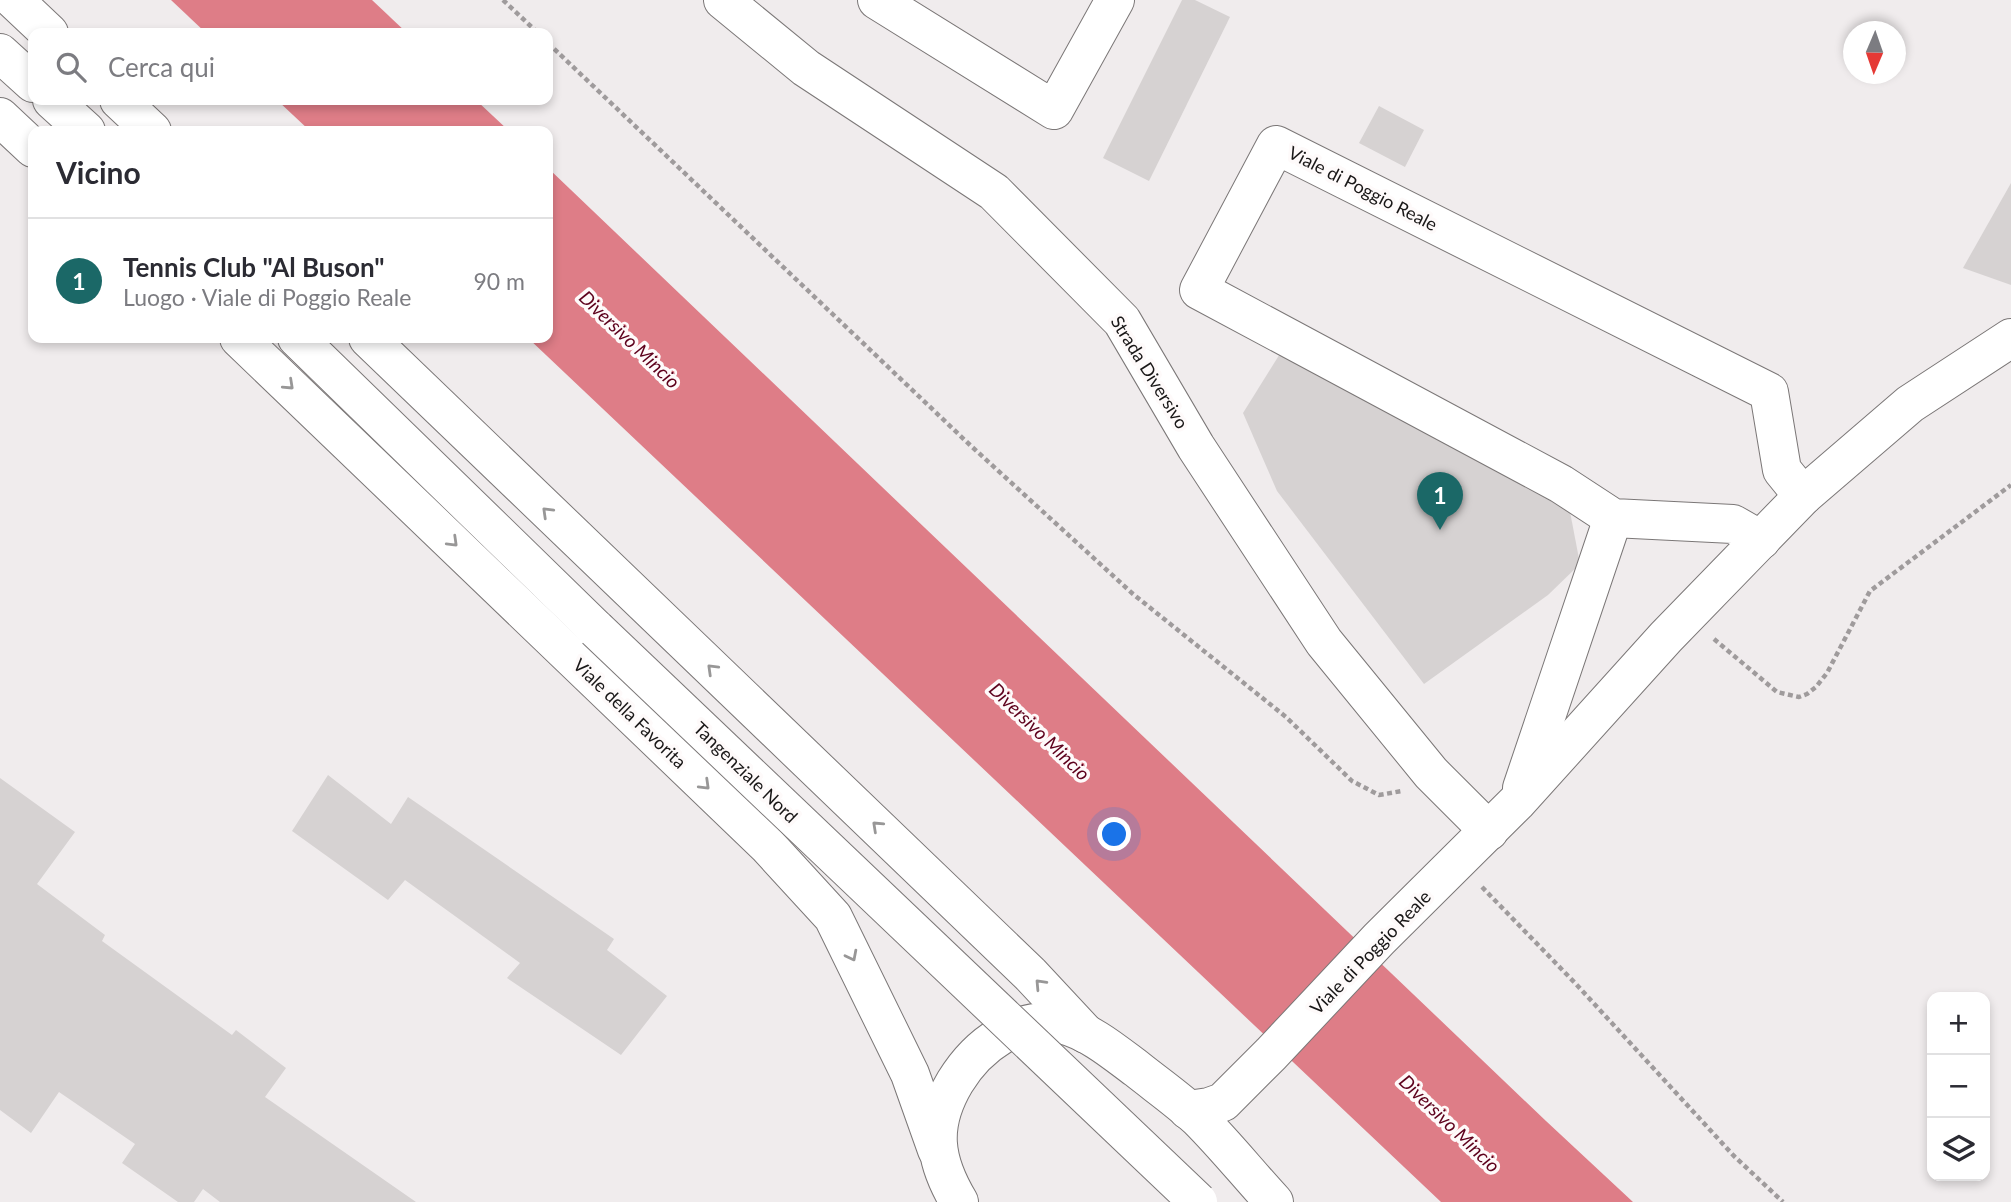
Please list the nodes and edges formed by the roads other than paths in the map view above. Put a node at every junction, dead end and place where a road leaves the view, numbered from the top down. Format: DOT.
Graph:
graph roads {
  1 [pos="14,0"];
  2 [pos="723,0"];
  3 [pos="877,0"];
  4 [pos="1115,0"];
  5 [pos="44,28"];
  6 [pos="0,53"];
  7 [pos="28,78"];
  8 [pos="57,105"];
  9 [pos="124,105"];
  10 [pos="0,117"];
  11 [pos="81,126"];
  12 [pos="147,126"];
  13 [pos="28,143"];
  14 [pos="2011,338"];
  15 [pos="244,343"];
  16 [pos="302,343"];
  17 [pos="373,343"];
  18 [pos="1803,496"];
  19 [pos="1613,518"];
  20 [pos="1761,540"];
  21 [pos="1517,802"];
  22 [pos="1489,831"];
  23 [pos="1086,1034"];
  24 [pos="1206,1106"];
  25 [pos="937,1150"];
  26 [pos="1236,1170"];
  27 [pos="959,1202"];
  28 [pos="1198,1202"];
  29 [pos="1274,1202"];
  1 -- 5 [label="main road"];
  2 -- 22 [label="main road, Strada Diversivo"];
  3 -- 4 [label="main road"];
  6 -- 7 [label="main road"];
  8 -- 11 [label="main road"];
  9 -- 12 [label="main road"];
  10 -- 13 [label="main road"];
  14 -- 18 [label="main road, Viale di Poggio Reale"];
  15 -- 25 [label="main road, Viale della Favorita, one-way"];
  16 -- 28 [label="main road, Tangenziale Nord, bridge"];
  23 -- 17 [label="main road, one-way"];
  18 -- 19 [label="main road, Viale di Poggio Reale"];
  18 -- 20 [label="main road, Viale di Poggio Reale"];
  19 -- 20 [label="main road"];
  19 -- 21 [label="main road, Viale di Poggio Reale"];
  20 -- 21 [label="main road, Viale di Poggio Reale"];
  21 -- 22 [label="main road, Viale di Poggio Reale"];
  22 -- 24 [label="main road, Viale di Poggio Reale"];
  23 -- 24 [label="main road"];
  23 -- 25 [label="main road"];
  24 -- 26 [label="main road"];
  25 -- 27 [label="main road, Viale della Favorita"];
  26 -- 29 [label="main road"];
}
